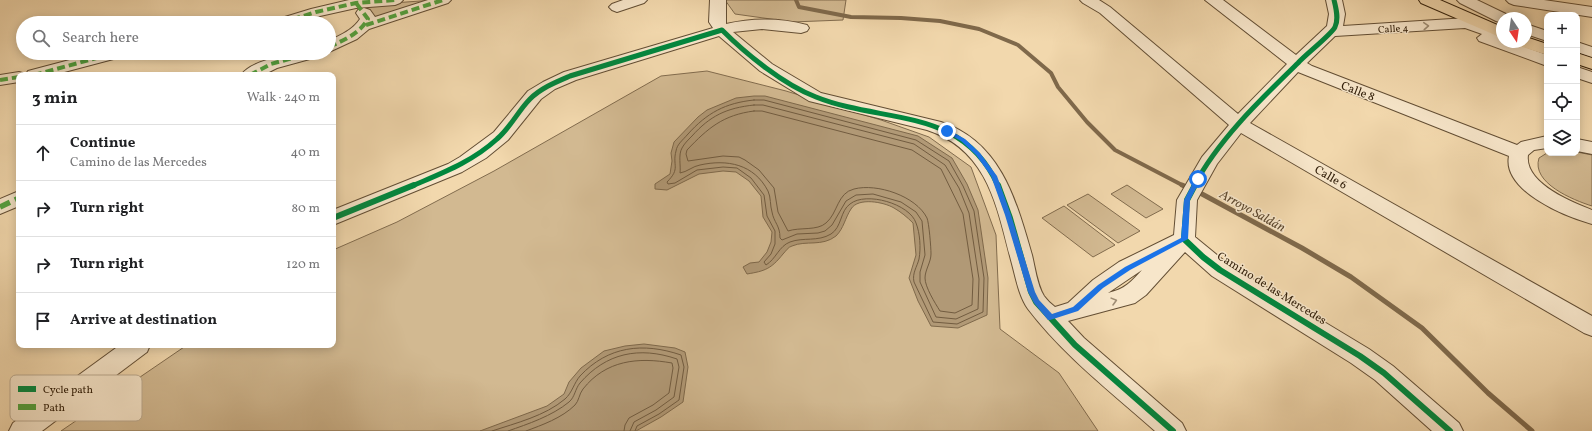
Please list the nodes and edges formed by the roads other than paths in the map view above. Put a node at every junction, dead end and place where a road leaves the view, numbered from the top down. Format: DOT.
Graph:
graph roads {
  1 [pos="395,0"];
  2 [pos="443,0"];
  3 [pos="640,0"];
  4 [pos="718,0"];
  5 [pos="1088,0"];
  6 [pos="1213,0"];
  7 [pos="1334,0"];
  8 [pos="1427,0"];
  9 [pos="1435,0"];
  10 [pos="1465,0"];
  11 [pos="1514,0"];
  12 [pos="356,3"];
  13 [pos="617,6"];
  14 [pos="1592,12"];
  15 [pos="1496,15"];
  16 [pos="303,16"];
  17 [pos="1466,21"];
  18 [pos="366,25"];
  19 [pos="801,28"];
  20 [pos="1496,28"];
  21 [pos="722,30"];
  22 [pos="1532,30"];
  23 [pos="1332,31"];
  24 [pos="1496,31"];
  25 [pos="1496,34"];
  26 [pos="1544,35"];
  27 [pos="1532,41"];
  28 [pos="336,44"];
  29 [pos="1532,45"];
  30 [pos="1544,46"];
  31 [pos="1532,48"];
  32 [pos="1580,48"];
  33 [pos="1544,49"];
  34 [pos="1592,52"];
  35 [pos="1544,53"];
  36 [pos="1580,59"];
  37 [pos="89,60"];
  38 [pos="286,60"];
  39 [pos="1544,60"];
  40 [pos="1580,62"];
  41 [pos="1297,63"];
  42 [pos="1592,64"];
  43 [pos="1592,67"];
  44 [pos="45,72"];
  45 [pos="256,72"];
  46 [pos="1580,73"];
  47 [pos="16,77"];
  48 [pos="1592,78"];
  49 [pos="0,80"];
  50 [pos="1239,124"];
  51 [pos="1544,143"];
  52 [pos="1580,146"];
  53 [pos="1592,148"];
  54 [pos="1519,153"];
  55 [pos="16,199"];
  56 [pos="0,206"];
  57 [pos="336,217"];
  58 [pos="1592,217"];
  59 [pos="1184,239"];
  60 [pos="1050,318"];
  61 [pos="1592,327"];
  62 [pos="134,348"];
  63 [pos="98,375"];
  64 [pos="35,421"];
  65 [pos="22,431"];
  66 [pos="1172,431"];
  67 [pos="1450,431"];
  1 -- 12 [label="street"];
  2 -- 18 [label="street"];
  3 -- 13 [label="street"];
  4 -- 21 [label="street"];
  5 -- 50 [label="street, Calle 6"];
  6 -- 41 [label="street, Calle 8"];
  7 -- 23 [label="street"];
  8 -- 17 [label="main road"];
  9 -- 17 [label="main road"];
  10 -- 15 [label="street"];
  11 -- 14 [label="street"];
  12 -- 16 [label="street"];
  12 -- 18 [label="street"];
  17 -- 20 [label="main road"];
  23 -- 17 [label="street, Calle 4, one-way"];
  17 -- 24 [label="main road"];
  17 -- 25 [label="street, Calle 4"];
  17 -- 39 [label="street, Calle 4"];
  18 -- 28 [label="street"];
  19 -- 21 [label="street"];
  21 -- 57 [label="street"];
  21 -- 60 [label="street"];
  22 -- 26 [label="street"];
  23 -- 41 [label="street"];
  27 -- 30 [label="main road"];
  29 -- 33 [label="main road"];
  31 -- 35 [label="street"];
  32 -- 34 [label="street"];
  36 -- 42 [label="main road"];
  37 -- 44 [label="street"];
  38 -- 45 [label="street"];
  40 -- 43 [label="main road"];
  41 -- 50 [label="street"];
  41 -- 54 [label="street, Calle 8"];
  46 -- 48 [label="street"];
  47 -- 49 [label="street"];
  50 -- 59 [label="street"];
  50 -- 61 [label="street, Calle 6"];
  51 -- 54 [label="street"];
  52 -- 53 [label="street"];
  54 -- 58 [label="street"];
  55 -- 56 [label="street"];
  59 -- 60 [label="street"];
  59 -- 67 [label="street, Camino de las Mercedes"];
  60 -- 66 [label="street"];
  62 -- 63 [label="street"];
  64 -- 65 [label="street"];
}
